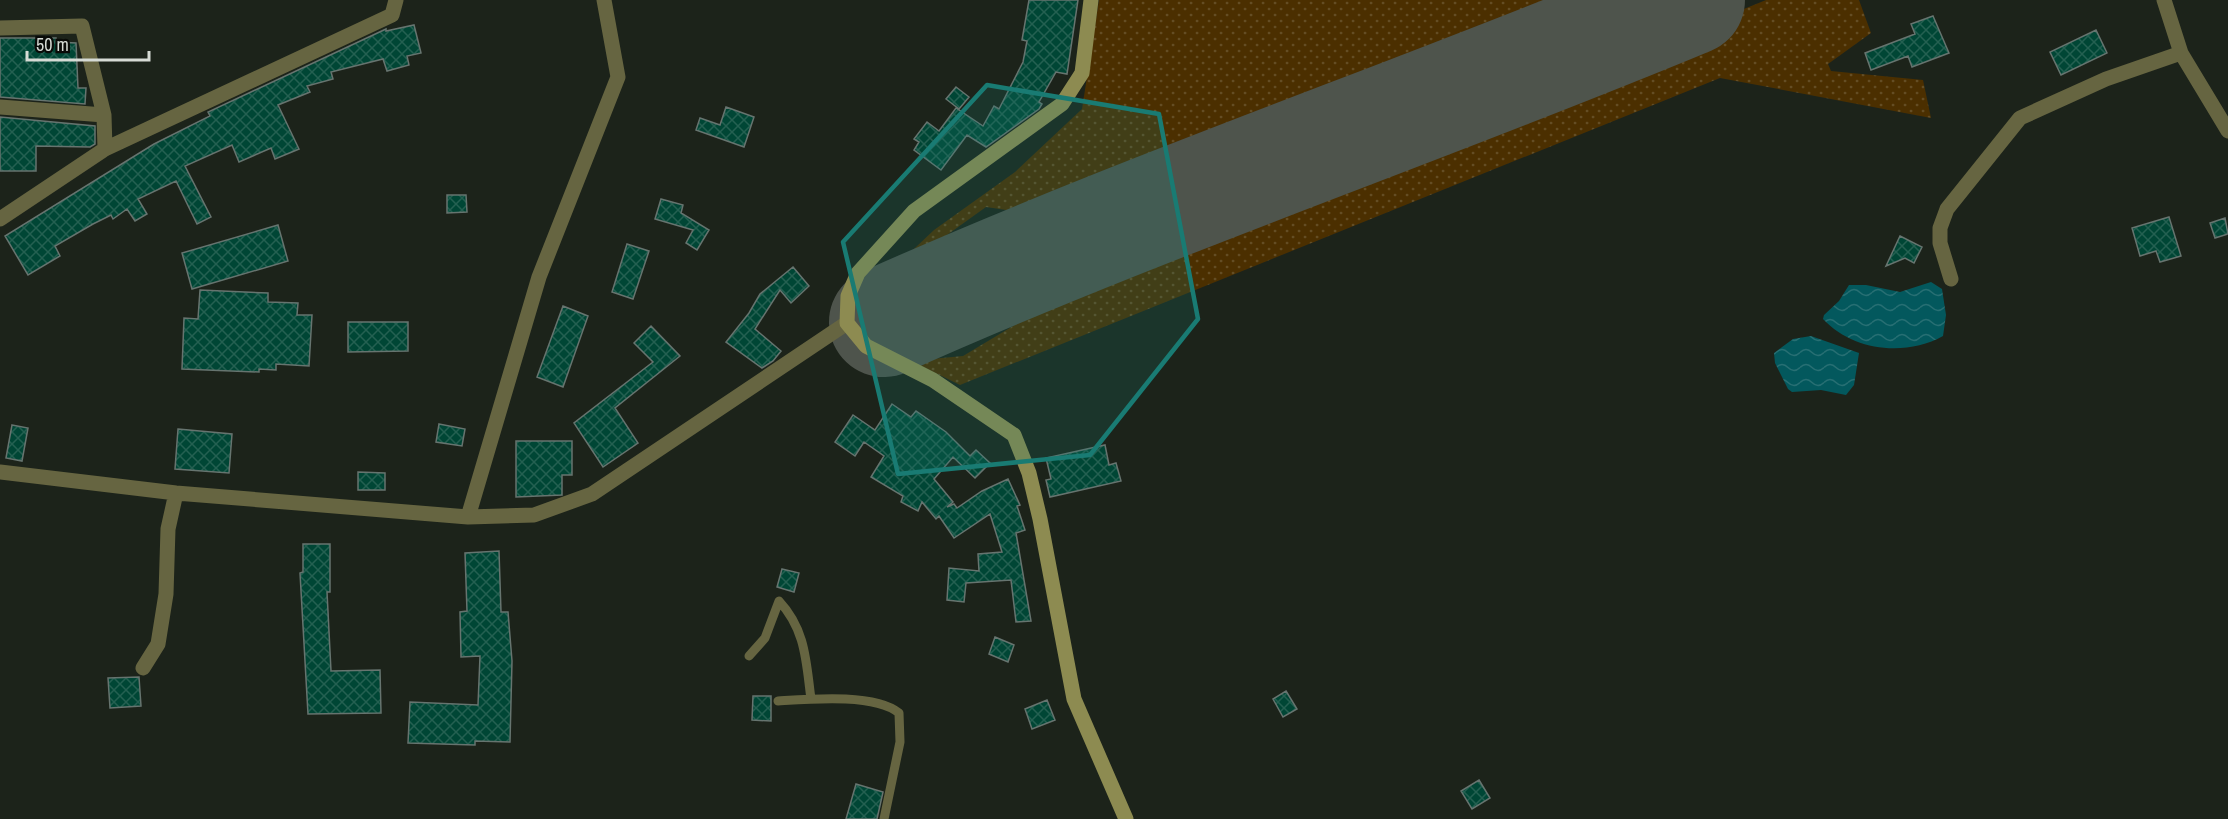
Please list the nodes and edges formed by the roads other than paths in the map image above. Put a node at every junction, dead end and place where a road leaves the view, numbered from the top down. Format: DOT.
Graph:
graph roads {
  1 [pos="396,0"];
  2 [pos="604,0"];
  3 [pos="1091,0"];
  4 [pos="2163,0"];
  5 [pos="0,28"];
  6 [pos="2181,53"];
  7 [pos="0,107"];
  8 [pos="104,115"];
  9 [pos="2228,131"];
  10 [pos="105,149"];
  11 [pos="0,219"];
  12 [pos="1951,279"];
  13 [pos="847,323"];
  14 [pos="0,472"];
  15 [pos="176,493"];
  16 [pos="468,517"];
  17 [pos="749,656"];
  18 [pos="143,668"];
  19 [pos="812,699"];
  20 [pos="778,701"];
  21 [pos="884,819"];
  22 [pos="1126,819"];
  1 -- 10 [label="street"];
  2 -- 16 [label="street"];
  3 -- 13 [label="main road"];
  4 -- 6 [label="street"];
  5 -- 8 [label="street"];
  6 -- 9 [label="street"];
  6 -- 12 [label="street"];
  7 -- 8 [label="street"];
  8 -- 10 [label="street"];
  10 -- 11 [label="street"];
  13 -- 16 [label="street"];
  13 -- 22 [label="main road"];
  14 -- 15 [label="street"];
  15 -- 16 [label="street"];
  15 -- 18 [label="street"];
  17 -- 19 [label="lane"];
  19 -- 20 [label="lane"];
  19 -- 21 [label="lane"];
}
